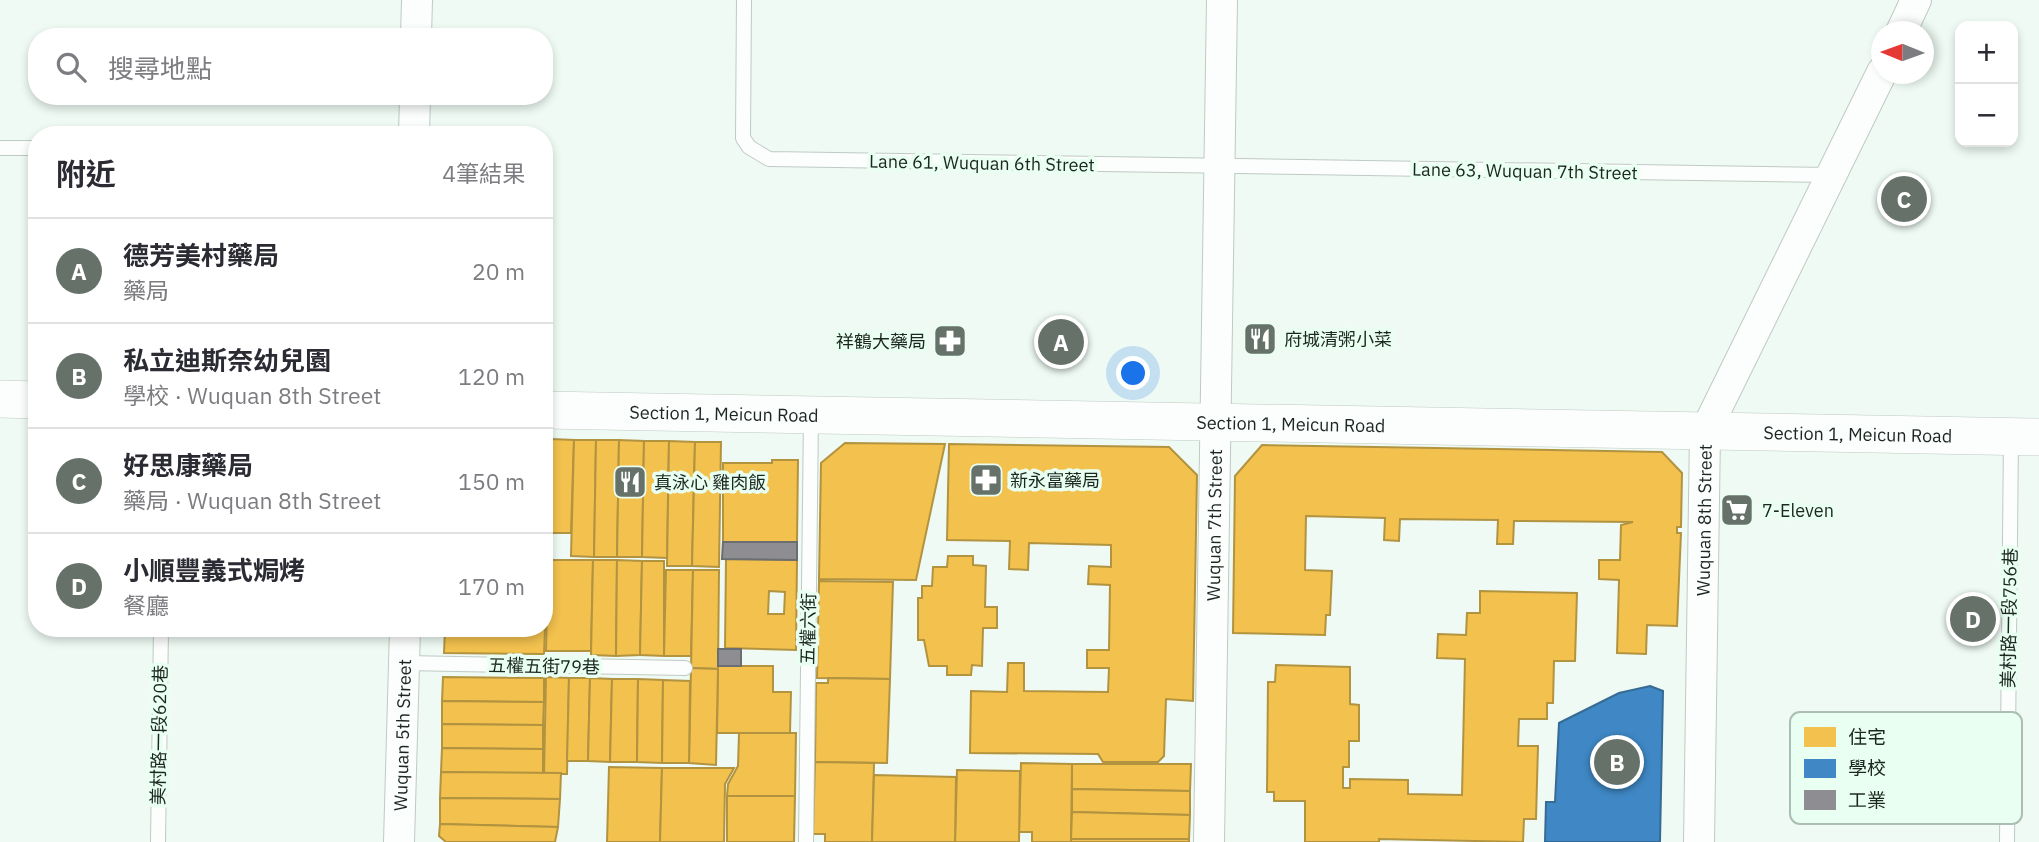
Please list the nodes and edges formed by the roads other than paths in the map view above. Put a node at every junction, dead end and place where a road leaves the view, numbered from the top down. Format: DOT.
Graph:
graph roads {
  1 [pos="417,0"];
  2 [pos="744,0"];
  3 [pos="1222,0"];
  4 [pos="1916,0"];
  5 [pos="1906,21"];
  6 [pos="416,28"];
  7 [pos="1875,84"];
  8 [pos="415,105"];
  9 [pos="414,126"];
  10 [pos="0,148"];
  11 [pos="28,148"];
  12 [pos="1219,166"];
  13 [pos="1832,175"];
  14 [pos="0,399"];
  15 [pos="28,400"];
  16 [pos="553,410"];
  17 [pos="811,415"];
  18 [pos="1214,422"];
  19 [pos="1705,432"];
  20 [pos="2025,437"];
  21 [pos="161,637"];
  22 [pos="405,637"];
  23 [pos="404,663"];
  24 [pos="685,668"];
  25 [pos="2013,712"];
  26 [pos="2008,824"];
  27 [pos="158,842"];
  28 [pos="399,842"];
  29 [pos="806,842"];
  30 [pos="1209,842"];
  31 [pos="1699,842"];
  32 [pos="2007,842"];
  1 -- 6 [label="street"];
  2 -- 12 [label="lane, Lane 61, Wuquan 6th Street"];
  3 -- 12 [label="street, Wuquan 7th Street"];
  4 -- 5 [label="street"];
  7 -- 13 [label="street, Wuquan 8th Street"];
  8 -- 9 [label="street"];
  10 -- 11 [label="lane"];
  12 -- 13 [label="lane, Lane 63, Wuquan 7th Street"];
  12 -- 18 [label="street, Wuquan 7th Street"];
  13 -- 19 [label="street, Wuquan 8th Street"];
  14 -- 15 [label="street"];
  16 -- 17 [label="street, Section 1, Meicun Road"];
  17 -- 18 [label="street, Section 1, Meicun Road"];
  17 -- 29 [label="lane, 五權六街"];
  18 -- 19 [label="street, Section 1, Meicun Road"];
  18 -- 30 [label="street, Wuquan 7th Street"];
  19 -- 20 [label="street, Section 1, Meicun Road"];
  19 -- 31 [label="street, Wuquan 8th Street"];
  20 -- 25 [label="lane, 美村路一段756巷"];
  21 -- 27 [label="lane, 美村路一段620巷"];
  22 -- 23 [label="street, Wuquan 5th Street"];
  23 -- 24 [label="lane, 五權五街79巷"];
  23 -- 28 [label="street, Wuquan 5th Street"];
  26 -- 32 [label="lane, 美村路一段756巷"];
}
